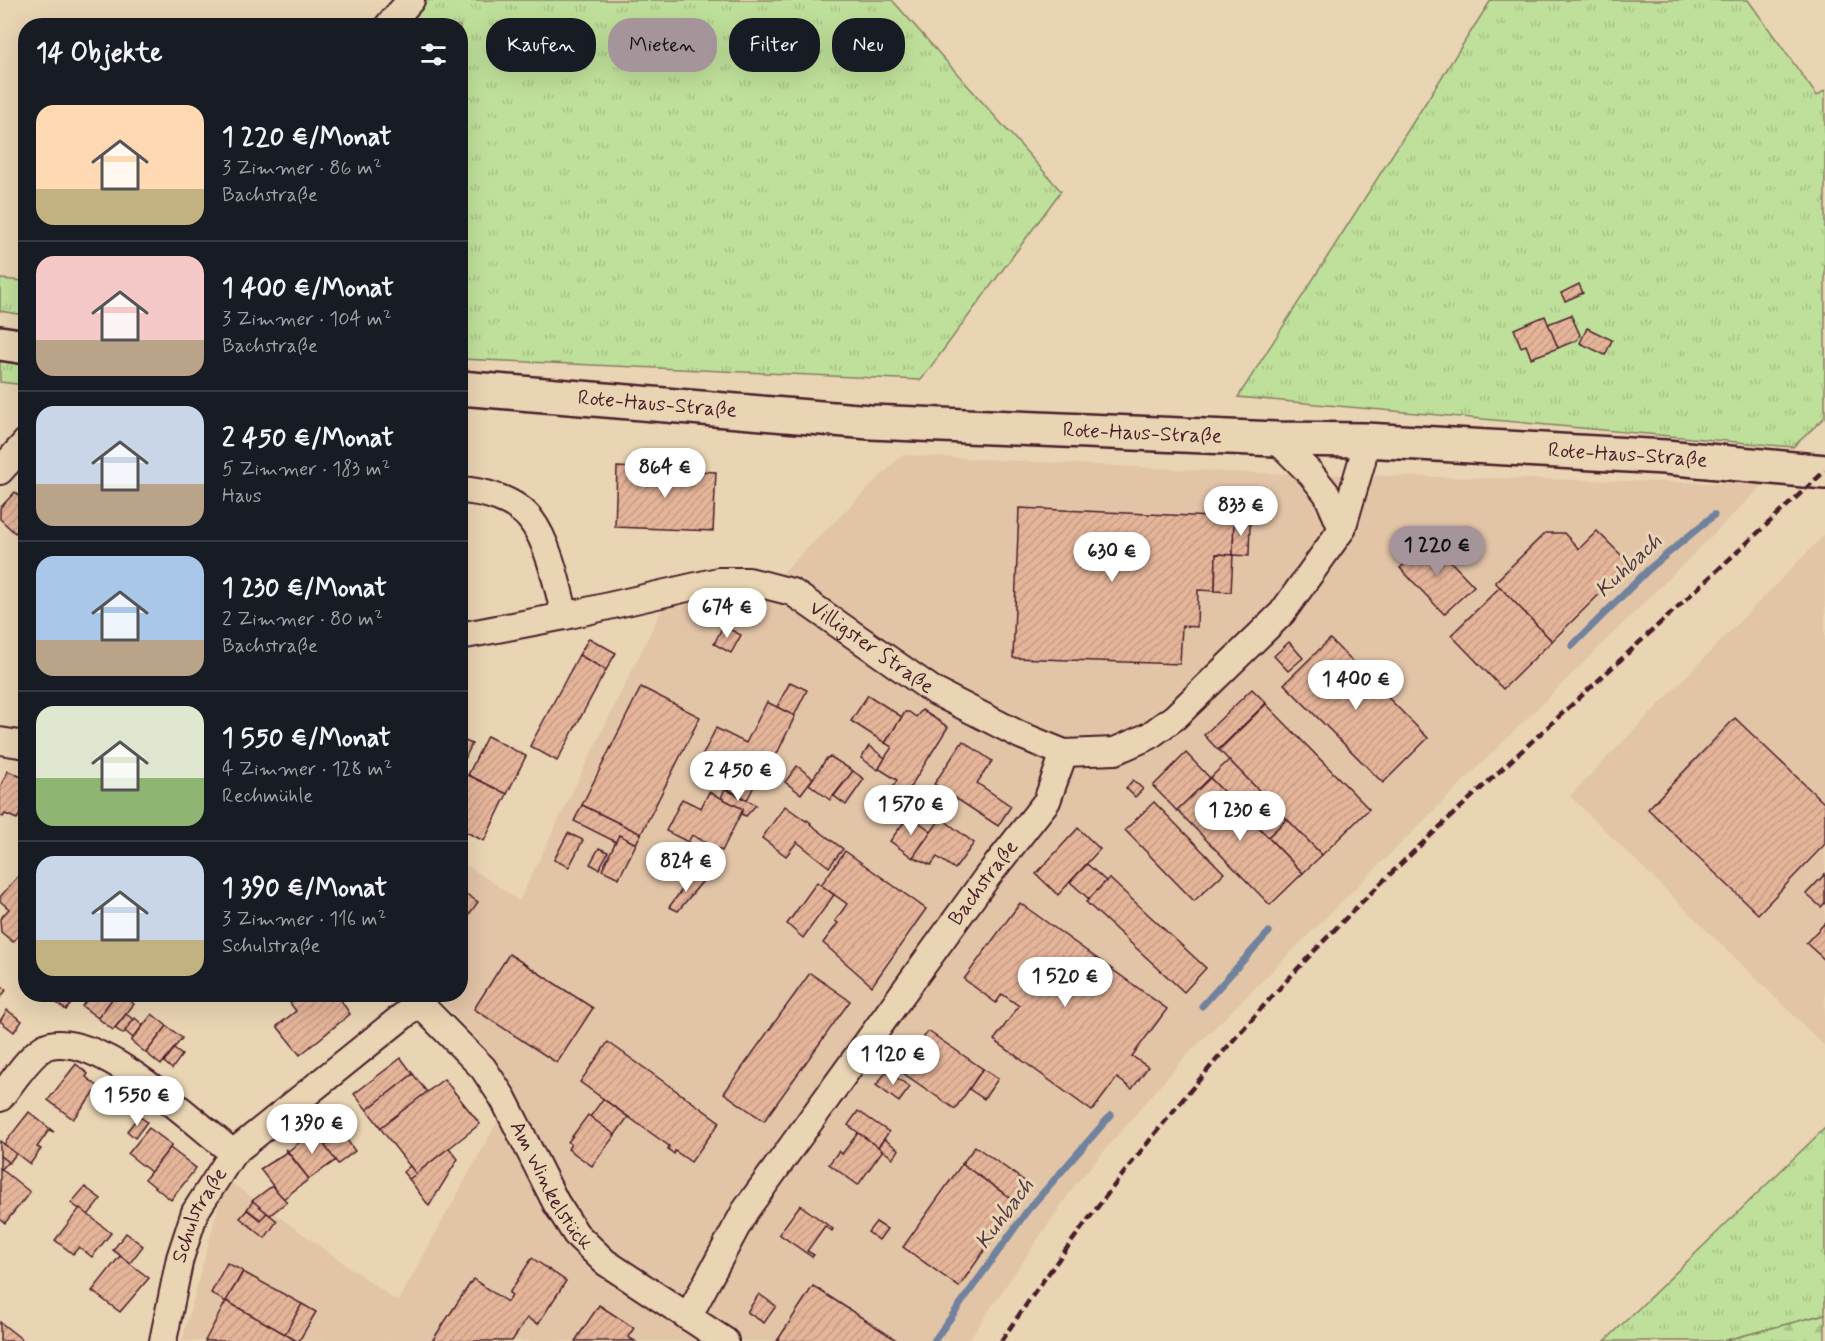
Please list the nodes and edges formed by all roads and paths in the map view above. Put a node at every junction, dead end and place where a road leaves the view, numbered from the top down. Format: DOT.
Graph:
graph roads {
  1 [pos="411,0"];
  2 [pos="395,18"];
  3 [pos="0,343"];
  4 [pos="18,346"];
  5 [pos="468,389"];
  6 [pos="1276,439"];
  7 [pos="1365,440"];
  8 [pos="18,451"];
  9 [pos="0,471"];
  10 [pos="1825,472"];
  11 [pos="468,490"];
  12 [pos="1342,529"];
  13 [pos="565,616"];
  14 [pos="468,634"];
  15 [pos="0,741"];
  16 [pos="18,744"];
  17 [pos="1064,753"];
  18 [pos="411,1002"];
  19 [pos="418,1002"];
  20 [pos="0,1098"];
  21 [pos="232,1153"];
  22 [pos="688,1317"];
  23 [pos="163,1341"];
  24 [pos="725,1341"];
  1 -- 2 [label="street"];
  3 -- 4 [label="main road"];
  5 -- 6 [label="main road, Rote-Haus-Straße"];
  6 -- 7 [label="main road, Rote-Haus-Straße"];
  6 -- 12 [label="street"];
  7 -- 10 [label="main road, Rote-Haus-Straße"];
  7 -- 12 [label="street"];
  8 -- 9 [label="street"];
  11 -- 13 [label="street"];
  12 -- 17 [label="street"];
  13 -- 14 [label="street, Villigster Straße"];
  13 -- 17 [label="street, Villigster Straße"];
  15 -- 16 [label="street"];
  17 -- 22 [label="street, Bachstraße"];
  18 -- 21 [label="street, Schulstraße"];
  19 -- 22 [label="street, Am Winkelstück"];
  20 -- 21 [label="street"];
  21 -- 23 [label="street, Schulstraße"];
  22 -- 24 [label="street, Am Winkelstück"];
}
